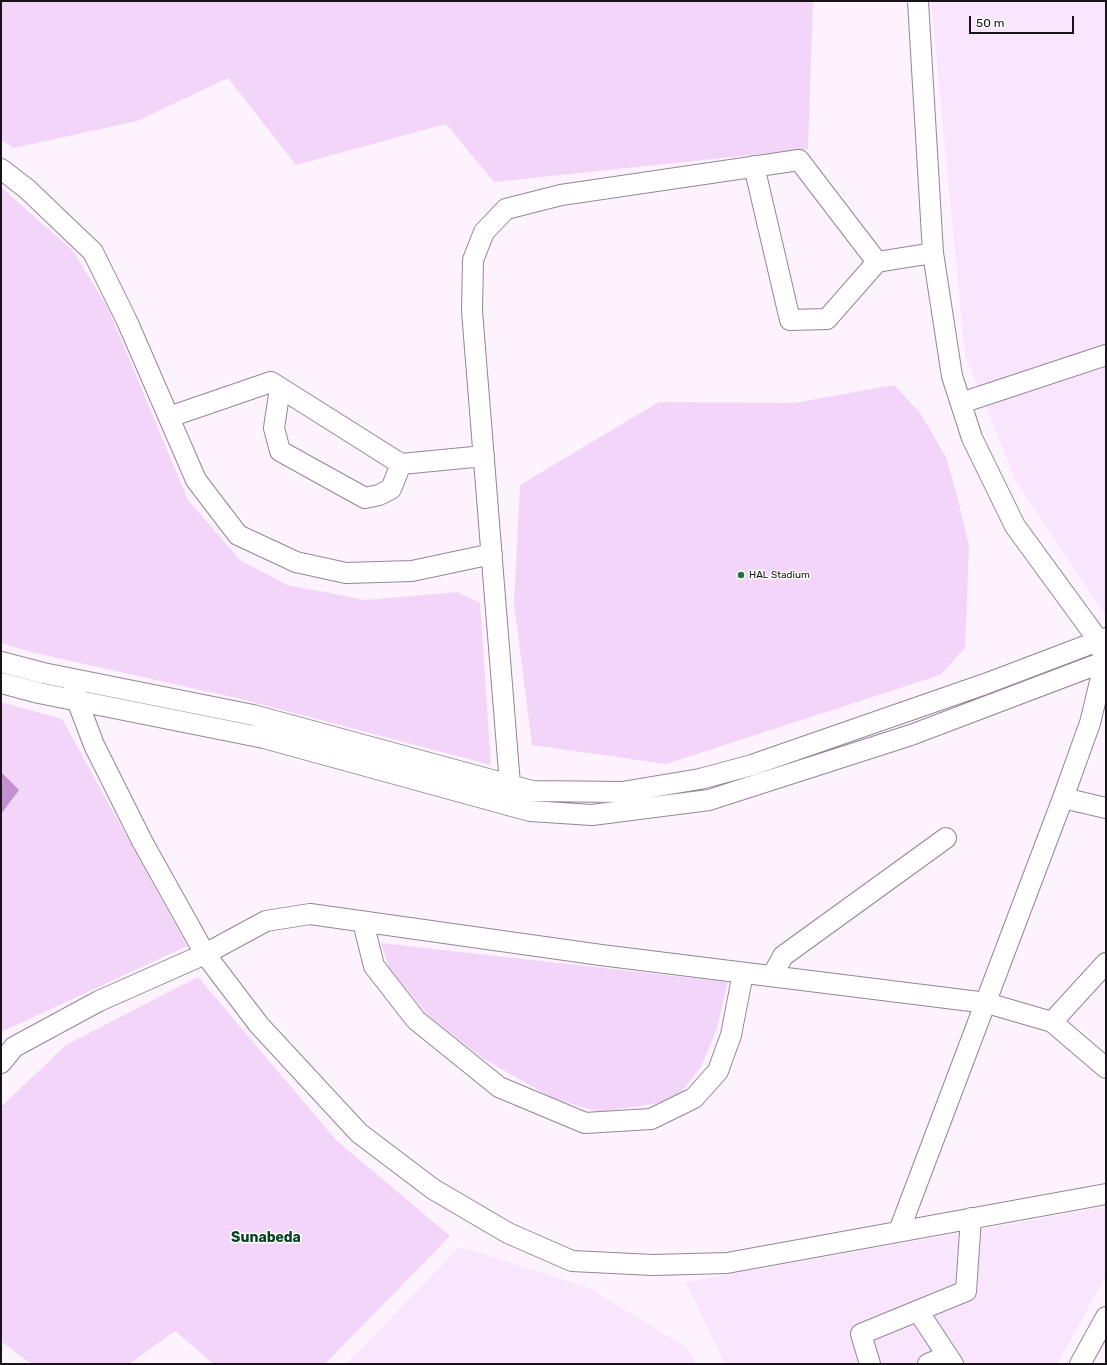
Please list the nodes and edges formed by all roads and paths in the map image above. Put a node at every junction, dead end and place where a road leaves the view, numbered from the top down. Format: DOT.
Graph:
graph roads {
  1 [pos="918,1"];
  2 [pos="754,166"];
  3 [pos="1,169"];
  4 [pos="932,253"];
  5 [pos="877,262"];
  6 [pos="1106,355"];
  7 [pos="280,388"];
  8 [pos="961,403"];
  9 [pos="169,417"];
  10 [pos="484,456"];
  11 [pos="401,464"];
  12 [pos="492,554"];
  13 [pos="1102,639"];
  14 [pos="1105,661"];
  15 [pos="1,662"];
  16 [pos="72,679"];
  17 [pos="1,683"];
  18 [pos="77,700"];
  19 [pos="510,785"];
  20 [pos="1063,798"];
  21 [pos="511,805"];
  22 [pos="1106,808"];
  23 [pos="946,838"];
  24 [pos="362,922"];
  25 [pos="205,954"];
  26 [pos="1106,964"];
  27 [pos="743,973"];
  28 [pos="772,976"];
  29 [pos="987,1002"];
  30 [pos="1052,1022"];
  31 [pos="1,1063"];
  32 [pos="1106,1068"];
  33 [pos="1106,1194"];
  34 [pos="972,1218"];
  35 [pos="900,1231"];
  36 [pos="918,1311"];
  37 [pos="1106,1317"];
  38 [pos="950,1360"];
  39 [pos="870,1364"];
  40 [pos="928,1364"];
  41 [pos="1080,1364"];
  1 -- 4 [label="street"];
  2 -- 5 [label="street"];
  2 -- 5 [label="street"];
  2 -- 10 [label="street"];
  3 -- 9 [label="street"];
  4 -- 5 [label="street"];
  4 -- 8 [label="street"];
  6 -- 8 [label="street"];
  7 -- 9 [label="street"];
  7 -- 11 [label="street"];
  7 -- 11 [label="street"];
  8 -- 13 [label="street"];
  9 -- 12 [label="street"];
  10 -- 11 [label="street"];
  10 -- 12 [label="street"];
  12 -- 19 [label="street"];
  13 -- 14 [label="street"];
  13 -- 19 [label="street"];
  14 -- 20 [label="street"];
  14 -- 21 [label="street"];
  15 -- 16 [label="street"];
  16 -- 18 [label="street"];
  16 -- 19 [label="street"];
  17 -- 18 [label="street"];
  18 -- 21 [label="street"];
  18 -- 25 [label="street"];
  19 -- 21 [label="street"];
  20 -- 22 [label="street"];
  20 -- 29 [label="street"];
  23 -- 28 [label="street"];
  24 -- 25 [label="street"];
  24 -- 27 [label="street"];
  24 -- 27 [label="street"];
  25 -- 31 [label="street"];
  25 -- 35 [label="street"];
  26 -- 30 [label="street"];
  27 -- 28 [label="street"];
  28 -- 29 [label="street"];
  29 -- 30 [label="street"];
  29 -- 35 [label="street"];
  30 -- 32 [label="street"];
  33 -- 34 [label="street"];
  34 -- 35 [label="street"];
  34 -- 36 [label="street"];
  36 -- 38 [label="street"];
  36 -- 39 [label="street"];
  37 -- 41 [label="street"];
  38 -- 40 [label="street"];
}
